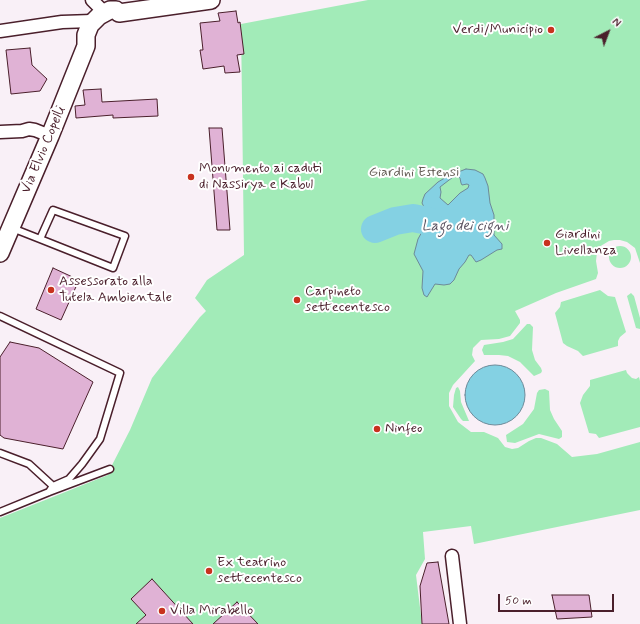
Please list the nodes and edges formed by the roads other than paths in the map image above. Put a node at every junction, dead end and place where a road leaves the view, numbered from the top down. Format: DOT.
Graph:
graph roads {
  1 [pos="92,0"];
  2 [pos="211,0"];
  3 [pos="105,16"];
  4 [pos="0,31"];
  5 [pos="86,46"];
  6 [pos="0,132"];
  7 [pos="50,136"];
  8 [pos="11,227"];
  9 [pos="40,239"];
  10 [pos="0,253"];
  11 [pos="0,316"];
  12 [pos="0,453"];
  13 [pos="110,469"];
  14 [pos="53,486"];
  15 [pos="49,492"];
  16 [pos="0,512"];
  17 [pos="452,556"];
  18 [pos="460,624"];
  1 -- 3 [label="street"];
  2 -- 3 [label="main road"];
  3 -- 4 [label="street"];
  3 -- 5 [label="main road, Via Elvio Copelli"];
  3 -- 5 [label="main road, Via Elvio Copelli"];
  5 -- 7 [label="main road, Via Elvio Copelli"];
  6 -- 7 [label="street"];
  7 -- 8 [label="main road, Via Elvio Copelli"];
  8 -- 9 [label="lane"];
  8 -- 10 [label="main road, Via Elvio Copelli"];
  9 -- 9 [label="lane"];
  11 -- 14 [label="lane"];
  12 -- 14 [label="lane"];
  13 -- 15 [label="lane"];
  14 -- 15 [label="lane"];
  15 -- 16 [label="lane"];
  17 -- 18 [label="street"];
}
